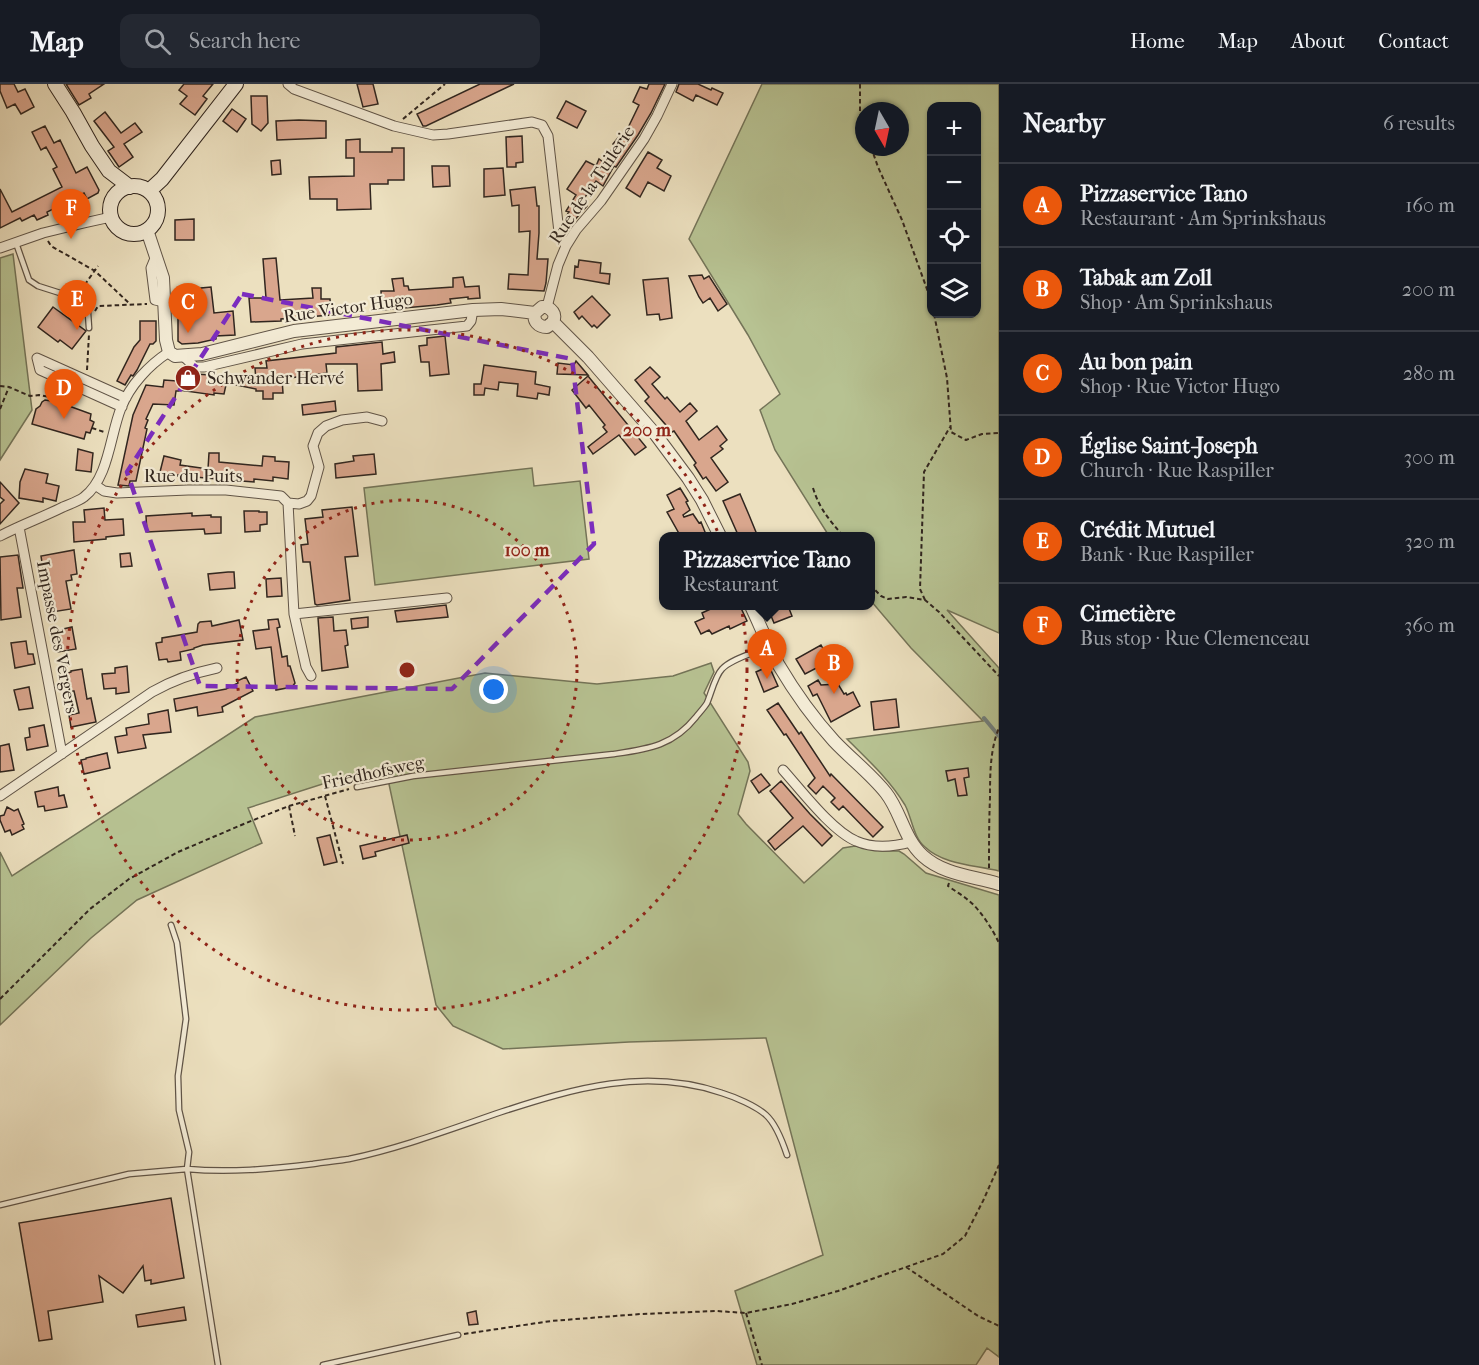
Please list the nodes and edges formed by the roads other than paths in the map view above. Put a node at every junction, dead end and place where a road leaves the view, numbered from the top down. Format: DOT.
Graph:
graph roads {
  1 [pos="55,84"];
  2 [pos="236,84"];
  3 [pos="288,84"];
  4 [pos="672,84"];
  5 [pos="109,171"];
  6 [pos="130,187"];
  7 [pos="149,191"];
  8 [pos="116,195"];
  9 [pos="111,218"];
  10 [pos="147,230"];
  11 [pos="16,243"];
  12 [pos="566,246"];
  13 [pos="0,248"];
  14 [pos="547,307"];
  15 [pos="535,313"];
  16 [pos="553,322"];
  17 [pos="89,328"];
  18 [pos="168,352"];
  19 [pos="124,402"];
  20 [pos="382,421"];
  21 [pos="95,485"];
  22 [pos="288,503"];
  23 [pos="19,527"];
  24 [pos="718,532"];
  25 [pos="0,536"];
  26 [pos="447,598"];
  27 [pos="753,610"];
  28 [pos="294,614"];
  29 [pos="770,646"];
  30 [pos="217,668"];
  31 [pos="311,676"];
  32 [pos="62,754"];
  33 [pos="783,770"];
  34 [pos="357,787"];
  35 [pos="0,796"];
  36 [pos="911,842"];
  37 [pos="994,883"];
  38 [pos="171,925"];
  39 [pos="787,1155"];
  40 [pos="187,1169"];
  41 [pos="0,1205"];
  42 [pos="458,1335"];
  43 [pos="218,1365"];
  44 [pos="323,1365"];
  1 -- 5 [label="main road"];
  2 -- 7 [label="main road"];
  3 -- 12 [label="street"];
  4 -- 12 [label="street, Rue de la Tuilerie"];
  5 -- 6 [label="main road"];
  5 -- 8 [label="main road"];
  6 -- 7 [label="main road"];
  6 -- 8 [label="main road"];
  7 -- 10 [label="main road"];
  8 -- 9 [label="main road"];
  9 -- 10 [label="main road"];
  9 -- 11 [label="street"];
  10 -- 18 [label="street"];
  11 -- 13 [label="street"];
  11 -- 17 [label="lane"];
  12 -- 14 [label="street, Rue de la Tuilerie"];
  14 -- 15 [label="street"];
  14 -- 16 [label="street, Rue Victor Hugo"];
  15 -- 16 [label="street, Rue Victor Hugo"];
  15 -- 18 [label="street, Rue Victor Hugo"];
  16 -- 24 [label="street, Rue Victor Hugo"];
  18 -- 19 [label="street"];
  19 -- 19 [label="street"];
  19 -- 21 [label="street"];
  20 -- 22 [label="street"];
  21 -- 22 [label="street, Rue du Puits"];
  21 -- 23 [label="street"];
  22 -- 28 [label="street"];
  23 -- 25 [label="street"];
  23 -- 32 [label="street, Impasse des Vergers"];
  26 -- 28 [label="street"];
  27 -- 29 [label="street"];
  28 -- 31 [label="street"];
  29 -- 34 [label="lane, Friedhofsweg"];
  29 -- 36 [label="street"];
  30 -- 32 [label="street, Impasse des Vergers"];
  32 -- 35 [label="street, Impasse des Vergers"];
  33 -- 36 [label="street"];
  36 -- 37 [label="street"];
  38 -- 40 [label="lane"];
  39 -- 40 [label="lane"];
  40 -- 41 [label="lane"];
  40 -- 43 [label="lane"];
  42 -- 44 [label="lane"];
}
